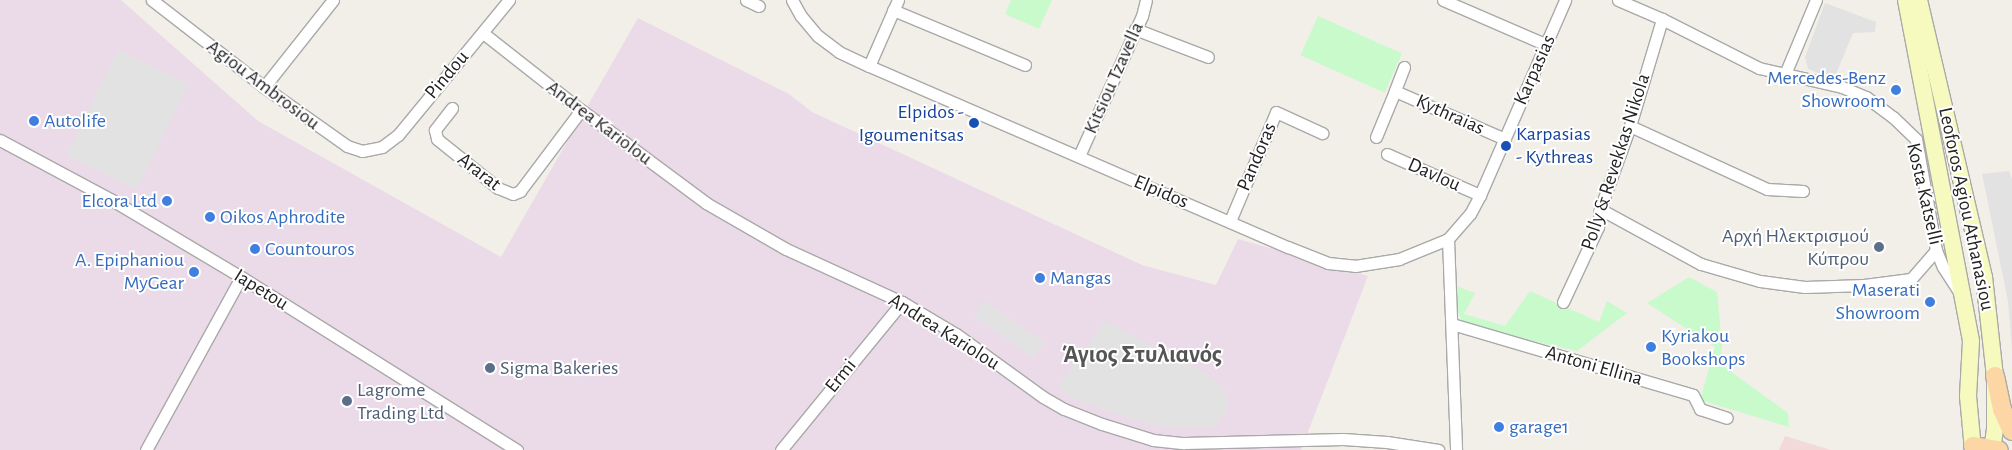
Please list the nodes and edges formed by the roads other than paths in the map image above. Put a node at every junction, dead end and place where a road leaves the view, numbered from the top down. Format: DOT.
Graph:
graph roads {
  1 [pos="152,0"];
  2 [pos="334,0"];
  3 [pos="509,0"];
  4 [pos="746,0"];
  5 [pos="792,0"];
  6 [pos="1146,0"];
  7 [pos="1443,0"];
  8 [pos="1565,0"];
  9 [pos="1618,0"];
  10 [pos="1816,0"];
  11 [pos="1906,0"];
  12 [pos="1919,0"];
  13 [pos="1458,3"];
  14 [pos="896,5"];
  15 [pos="759,6"];
  16 [pos="1662,19"];
  17 [pos="1135,30"];
  18 [pos="483,32"];
  19 [pos="1547,45"];
  20 [pos="1208,57"];
  21 [pos="1025,65"];
  22 [pos="868,66"];
  23 [pos="1404,67"];
  24 [pos="1785,74"];
  25 [pos="264,87"];
  26 [pos="1396,91"];
  27 [pos="452,108"];
  28 [pos="581,110"];
  29 [pos="1630,126"];
  30 [pos="1322,133"];
  31 [pos="1376,137"];
  32 [pos="1505,139"];
  33 [pos="0,140"];
  34 [pos="382,147"];
  35 [pos="1387,154"];
  36 [pos="1079,156"];
  37 [pos="1802,191"];
  38 [pos="1480,195"];
  39 [pos="1600,210"];
  40 [pos="1230,220"];
  41 [pos="1448,239"];
  42 [pos="1936,250"];
  43 [pos="241,277"];
  44 [pos="1964,301"];
  45 [pos="902,302"];
  46 [pos="1563,302"];
  47 [pos="1452,324"];
  48 [pos="1995,376"];
  49 [pos="1727,418"];
  50 [pos="2012,431"];
  51 [pos="1152,445"];
  52 [pos="1973,448"];
  53 [pos="1995,449"];
  54 [pos="146,450"];
  55 [pos="517,450"];
  56 [pos="782,450"];
  57 [pos="1438,450"];
  58 [pos="1456,450"];
  1 -- 25 [label="street, Agiou Ambrosiou"];
  2 -- 25 [label="street"];
  3 -- 18 [label="street, Pindou"];
  4 -- 15 [label="street"];
  5 -- 22 [label="street, Elpidos"];
  6 -- 17 [label="street, Kitsiou Tzavella"];
  7 -- 13 [label="street"];
  8 -- 19 [label="street, Karpasias"];
  9 -- 16 [label="street, Kosta Katselli"];
  10 -- 24 [label="street"];
  11 -- 44 [label="main road, Leoforos Agiou Athanasiou"];
  12 -- 48 [label="main road, Leoforos Agiou Athanasiou"];
  13 -- 19 [label="street"];
  14 -- 21 [label="street"];
  14 -- 22 [label="street"];
  16 -- 24 [label="street, Kosta Katselli"];
  16 -- 29 [label="street, Polly & Revekkas Nikola"];
  17 -- 20 [label="street"];
  17 -- 36 [label="street, Kitsiou Tzavella"];
  18 -- 28 [label="street, Andrea Kariolou"];
  18 -- 34 [label="street, Pindou"];
  19 -- 32 [label="street, Karpasias"];
  22 -- 36 [label="street, Elpidos"];
  23 -- 26 [label="street, Kythraias"];
  24 -- 42 [label="street, Kosta Katselli"];
  25 -- 34 [label="street, Agiou Ambrosiou"];
  26 -- 31 [label="street, Kythraias"];
  26 -- 32 [label="street, Kythraias"];
  27 -- 28 [label="street, Ararat"];
  28 -- 45 [label="street, Andrea Kariolou"];
  29 -- 37 [label="street"];
  29 -- 39 [label="street, Polly & Revekkas Nikola"];
  30 -- 40 [label="street, Pandoras"];
  32 -- 38 [label="street, Elpidos"];
  33 -- 43 [label="street, Iapetou"];
  35 -- 38 [label="street, Davlou"];
  36 -- 40 [label="street, Elpidos"];
  38 -- 41 [label="street, Elpidos"];
  39 -- 42 [label="street"];
  39 -- 46 [label="street, Polly & Revekkas Nikola"];
  40 -- 41 [label="street, Elpidos"];
  41 -- 47 [label="street"];
  42 -- 44 [label="street, Kosta Katselli"];
  43 -- 54 [label="street"];
  43 -- 55 [label="street, Iapetou"];
  44 -- 52 [label="main road, Leoforos Agiou Athanasiou"];
  45 -- 51 [label="street, Andrea Kariolou"];
  45 -- 56 [label="street, Ermi"];
  47 -- 49 [label="street, Antoni Ellina"];
  47 -- 58 [label="street"];
  48 -- 50 [label="main road"];
  48 -- 53 [label="main road, Leoforos Agiou Athanasiou"];
  51 -- 57 [label="street, Andrea Kariolou"];
  52 -- 53 [label="main road"];
}
